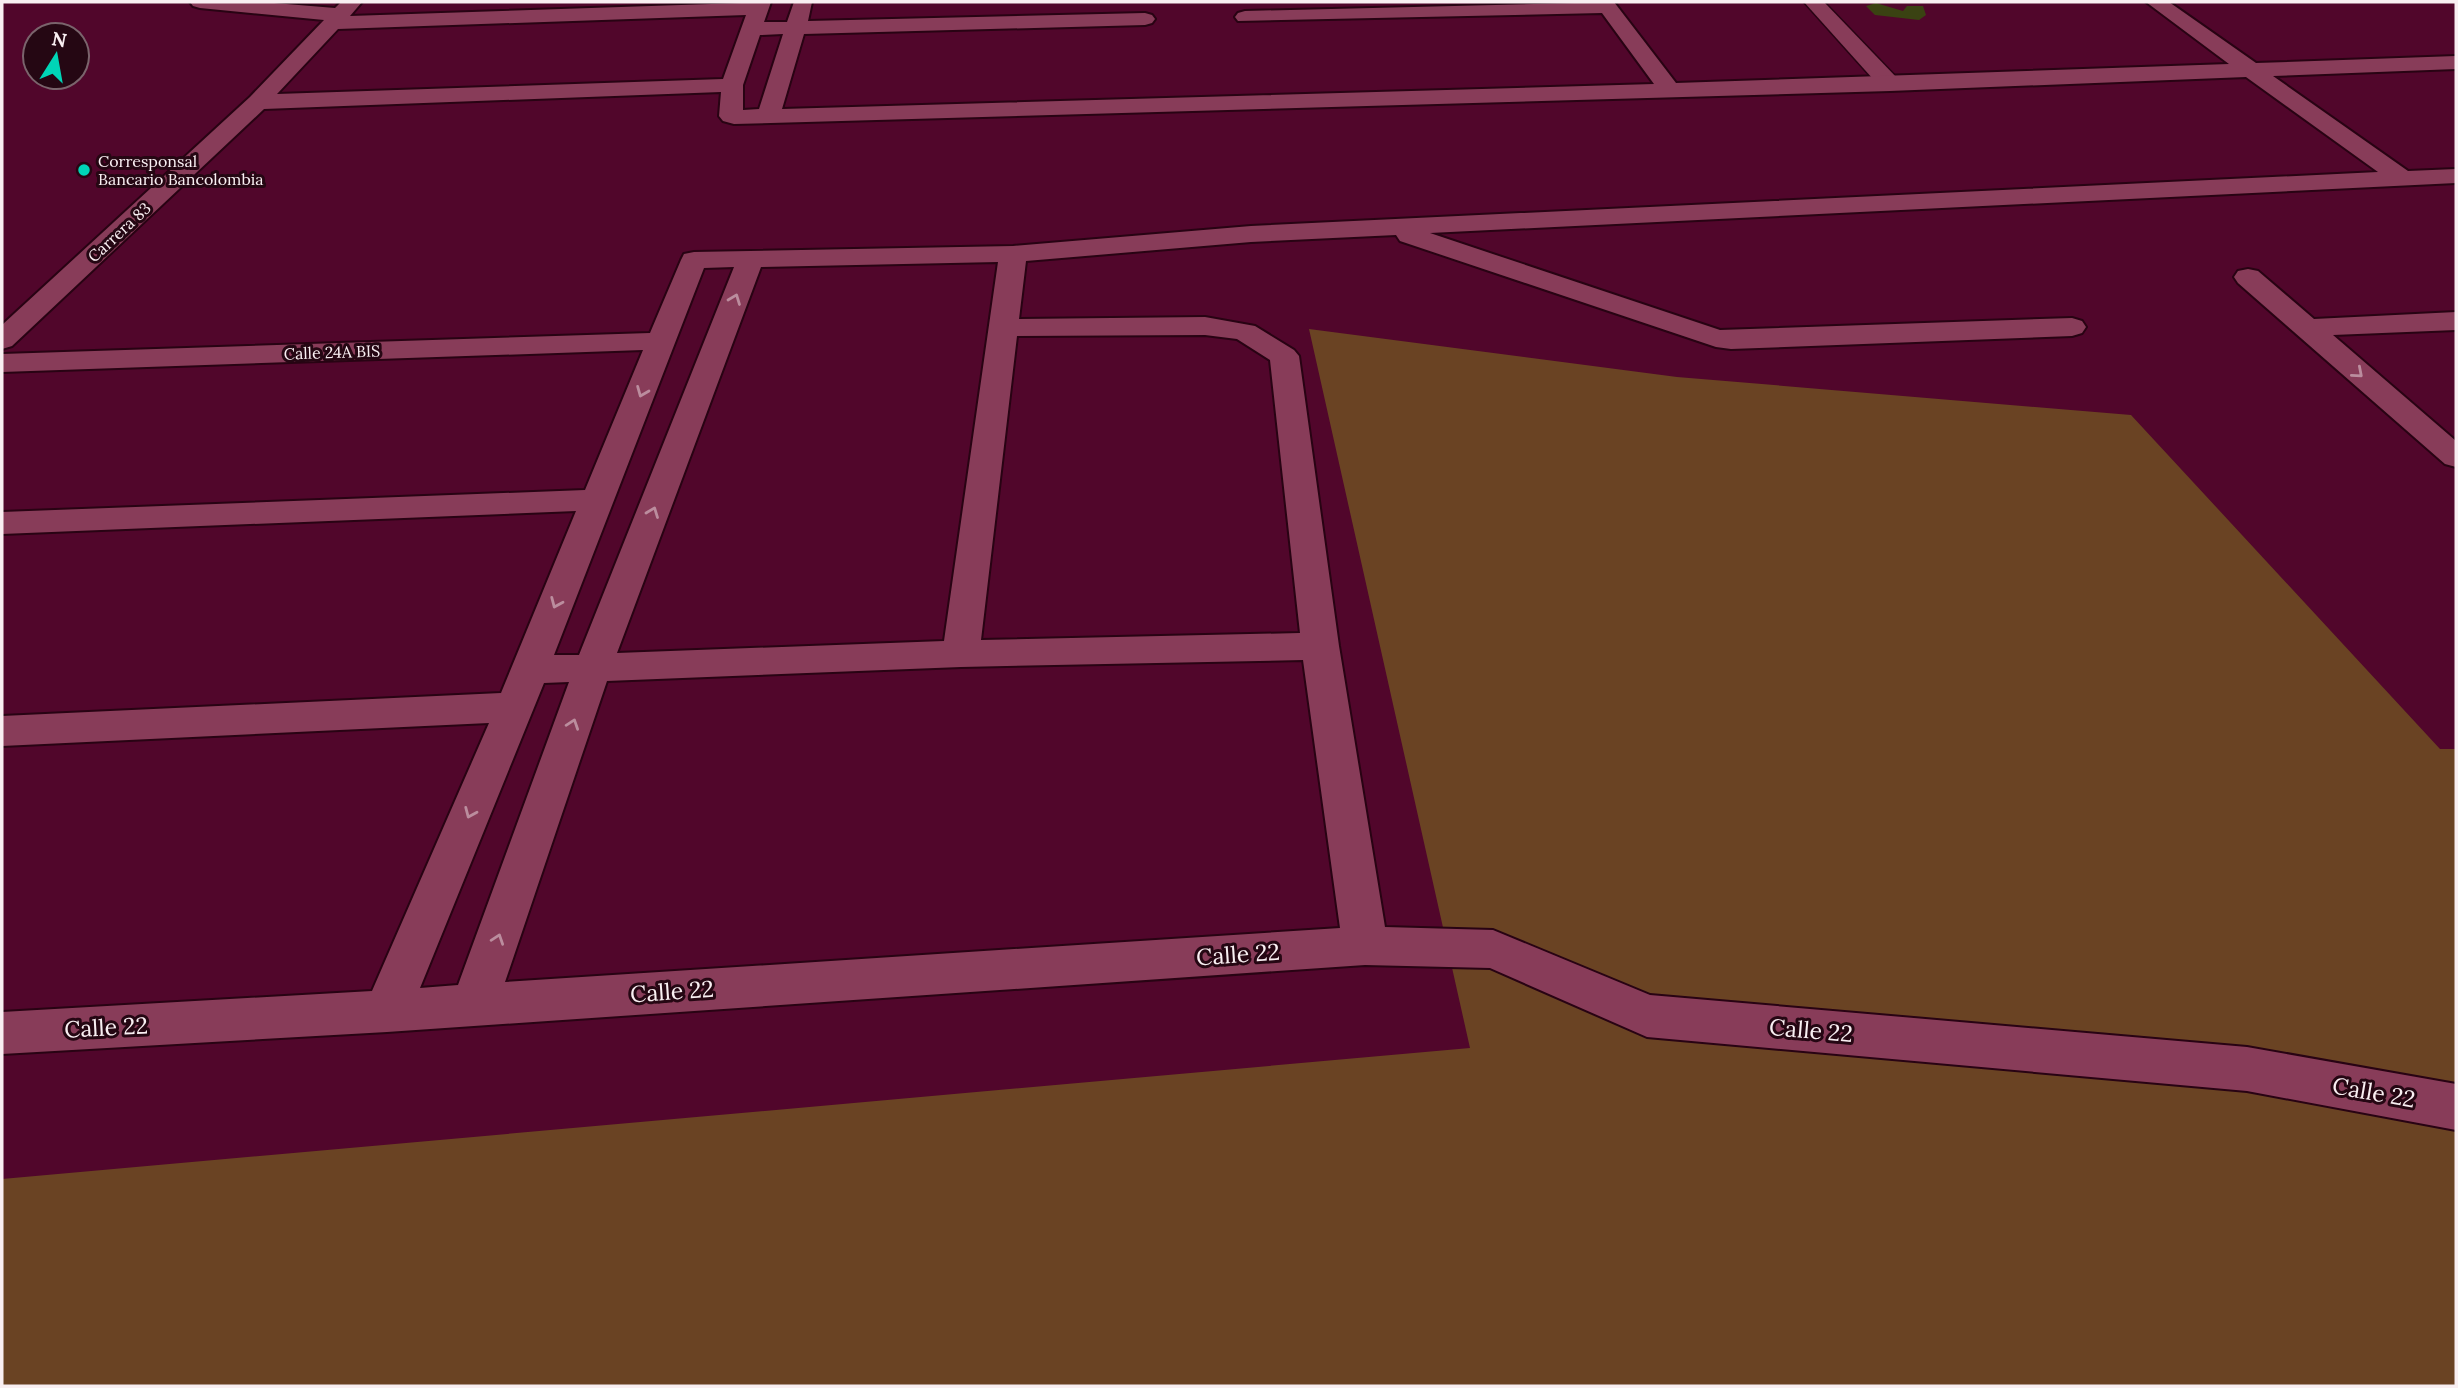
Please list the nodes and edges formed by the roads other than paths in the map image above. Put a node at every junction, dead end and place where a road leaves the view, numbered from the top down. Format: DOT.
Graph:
graph roads {
  1 [pos="200,2"];
  2 [pos="804,2"];
  3 [pos="1814,2"];
  4 [pos="2156,2"];
  5 [pos="1606,4"];
  6 [pos="760,5"];
  7 [pos="341,13"];
  8 [pos="1245,17"];
  9 [pos="1145,19"];
  10 [pos="796,27"];
  11 [pos="751,29"];
  12 [pos="2456,62"];
  13 [pos="2246,69"];
  14 [pos="1890,83"];
  15 [pos="732,85"];
  16 [pos="1669,89"];
  17 [pos="258,102"];
  18 [pos="768,116"];
  19 [pos="2456,176"];
  20 [pos="2402,178"];
  21 [pos="1388,227"];
  22 [pos="1013,254"];
  23 [pos="751,258"];
  24 [pos="2248,277"];
  25 [pos="2456,321"];
  26 [pos="2072,327"];
  27 [pos="1004,328"];
  28 [pos="2307,328"];
  29 [pos="2,340"];
  30 [pos="662,341"];
  31 [pos="2,363"];
  32 [pos="2456,457"];
  33 [pos="599,500"];
  34 [pos="2,523"];
  35 [pos="1320,646"];
  36 [pos="961,654"];
  37 [pos="593,667"];
  38 [pos="528,670"];
  39 [pos="514,708"];
  40 [pos="2,731"];
  41 [pos="1365,946"];
  42 [pos="475,1003"];
  43 [pos="387,1011"];
  44 [pos="2,1033"];
  45 [pos="2456,1107"];
  1 -- 7 [label="street"];
  2 -- 10 [label="street"];
  3 -- 14 [label="lane"];
  4 -- 13 [label="street"];
  5 -- 8 [label="street"];
  5 -- 16 [label="street"];
  6 -- 7 [label="street"];
  6 -- 11 [label="street"];
  7 -- 17 [label="street, Carrera 83"];
  9 -- 10 [label="street"];
  10 -- 11 [label="street"];
  10 -- 18 [label="street"];
  11 -- 15 [label="street"];
  12 -- 13 [label="street"];
  13 -- 14 [label="street"];
  13 -- 20 [label="street"];
  14 -- 16 [label="street"];
  15 -- 17 [label="street"];
  15 -- 18 [label="street"];
  16 -- 18 [label="street"];
  17 -- 29 [label="street, Carrera 83"];
  19 -- 20 [label="street"];
  20 -- 21 [label="street"];
  21 -- 22 [label="street"];
  21 -- 26 [label="street"];
  22 -- 23 [label="street"];
  22 -- 27 [label="street"];
  23 -- 30 [label="street"];
  37 -- 23 [label="street, one-way"];
  24 -- 28 [label="street"];
  25 -- 28 [label="street"];
  27 -- 35 [label="street"];
  27 -- 36 [label="street"];
  28 -- 32 [label="street, one-way"];
  30 -- 31 [label="street, Calle 24A BIS"];
  30 -- 33 [label="street, one-way"];
  33 -- 34 [label="street"];
  33 -- 38 [label="street, one-way"];
  35 -- 36 [label="street"];
  35 -- 41 [label="street"];
  36 -- 37 [label="street"];
  37 -- 38 [label="street"];
  42 -- 37 [label="street, one-way"];
  38 -- 39 [label="street"];
  39 -- 40 [label="street"];
  39 -- 43 [label="street, one-way"];
  41 -- 42 [label="street, Calle 22"];
  41 -- 45 [label="street, Calle 22"];
  42 -- 43 [label="street, Calle 22"];
  43 -- 44 [label="street, Calle 22"];
}
